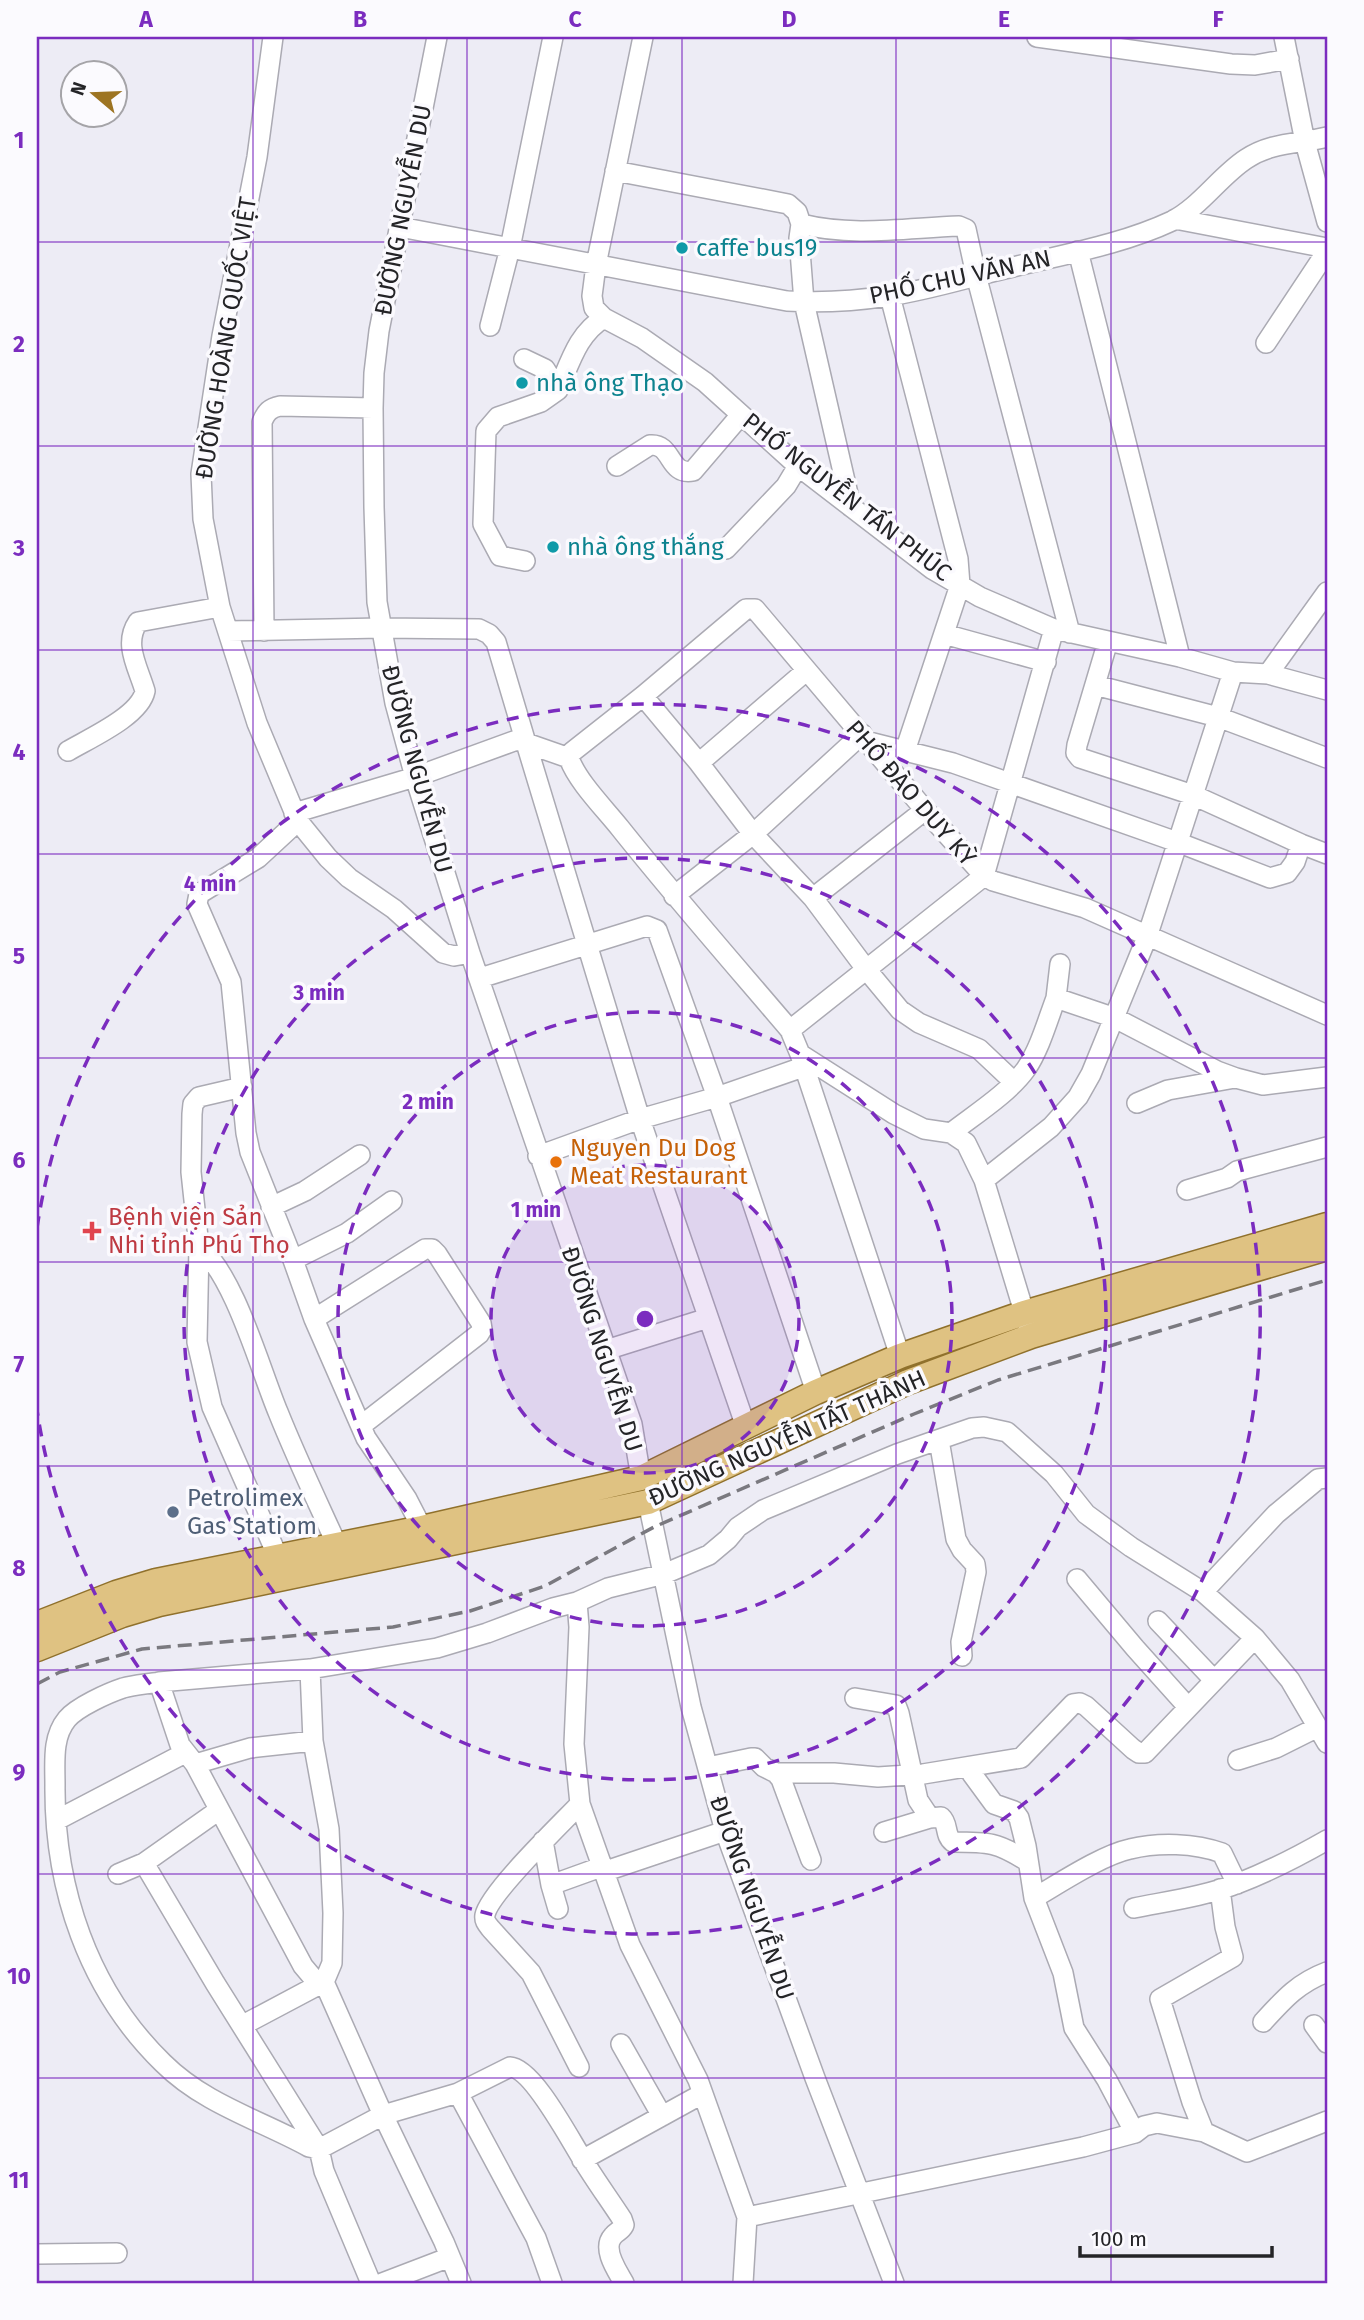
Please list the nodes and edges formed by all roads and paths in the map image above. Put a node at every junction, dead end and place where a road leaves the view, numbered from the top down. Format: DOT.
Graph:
graph roads {
  1 [pos="273,37"];
  2 [pos="437,37"];
  3 [pos="553,37"];
  4 [pos="643,37"];
  5 [pos="1039,37"];
  6 [pos="1284,37"];
  7 [pos="1289,59"];
  8 [pos="1327,137"];
  9 [pos="1305,142"];
  10 [pos="615,171"];
  11 [pos="1175,219"];
  12 [pos="1327,222"];
  13 [pos="801,223"];
  14 [pos="400,227"];
  15 [pos="510,248"];
  16 [pos="1327,250"];
  17 [pos="1078,251"];
  18 [pos="596,265"];
  19 [pos="976,275"];
  20 [pos="890,296"];
  21 [pos="804,302"];
  22 [pos="604,318"];
  23 [pos="490,326"];
  24 [pos="1266,343"];
  25 [pos="524,359"];
  26 [pos="558,390"];
  27 [pos="373,408"];
  28 [pos="740,416"];
  29 [pos="618,466"];
  30 [pos="799,466"];
  31 [pos="851,507"];
  32 [pos="726,549"];
  33 [pos="525,561"];
  34 [pos="960,584"];
  35 [pos="1326,595"];
  36 [pos="220,607"];
  37 [pos="381,628"];
  38 [pos="228,631"];
  39 [pos="264,631"];
  40 [pos="1062,631"];
  41 [pos="944,634"];
  42 [pos="1108,641"];
  43 [pos="1180,657"];
  44 [pos="1046,662"];
  45 [pos="806,671"];
  46 [pos="1233,672"];
  47 [pos="1268,674"];
  48 [pos="1095,685"];
  49 [pos="1327,690"];
  50 [pos="643,696"];
  51 [pos="1217,717"];
  52 [pos="865,738"];
  53 [pos="526,743"];
  54 [pos="68,751"];
  55 [pos="905,751"];
  56 [pos="569,758"];
  57 [pos="1327,758"];
  58 [pos="699,763"];
  59 [pos="415,777"];
  60 [pos="1011,785"];
  61 [pos="1193,795"];
  62 [pos="925,810"];
  63 [pos="296,817"];
  64 [pos="753,834"];
  65 [pos="1177,842"];
  66 [pos="1301,844"];
  67 [pos="1327,853"];
  68 [pos="984,876"];
  69 [pos="674,896"];
  70 [pos="813,898"];
  71 [pos="1147,937"];
  72 [pos="585,943"];
  73 [pos="470,953"];
  74 [pos="1060,964"];
  75 [pos="866,969"];
  76 [pos="480,978"];
  77 [pos="1056,998"];
  78 [pos="1327,1015"];
  79 [pos="1115,1018"];
  80 [pos="790,1030"];
  81 [pos="802,1060"];
  82 [pos="1327,1077"];
  83 [pos="1236,1078"];
  84 [pos="1014,1082"];
  85 [pos="242,1087"];
  86 [pos="718,1097"];
  87 [pos="1137,1103"];
  88 [pos="640,1119"];
  89 [pos="951,1133"];
  90 [pos="1327,1147"];
  91 [pos="360,1155"];
  92 [pos="538,1156"];
  93 [pos="984,1180"];
  94 [pos="1187,1190"];
  95 [pos="393,1201"];
  96 [pos="271,1207"];
  97 [pos="1327,1225"];
  98 [pos="199,1247"];
  99 [pos="1327,1248"];
  100 [pos="293,1261"];
  101 [pos="708,1318"];
  102 [pos="314,1319"];
  103 [pos="1028,1325"];
  104 [pos="606,1350"];
  105 [pos="900,1356"];
  106 [pos="817,1392"];
  107 [pos="829,1419"];
  108 [pos="362,1425"];
  109 [pos="746,1427"];
  110 [pos="939,1440"];
  111 [pos="641,1478"];
  112 [pos="1327,1478"];
  113 [pos="648,1502"];
  114 [pos="424,1538"];
  115 [pos="337,1545"];
  116 [pos="278,1557"];
  117 [pos="664,1574"];
  118 [pos="1077,1579"];
  119 [pos="1203,1592"];
  120 [pos="577,1602"];
  121 [pos="1158,1621"];
  122 [pos="37,1624"];
  123 [pos="1255,1638"];
  124 [pos="37,1649"];
  125 [pos="962,1656"];
  126 [pos="310,1669"];
  127 [pos="1214,1680"];
  128 [pos="159,1682"];
  129 [pos="855,1698"];
  130 [pos="1187,1706"];
  131 [pos="1322,1735"];
  132 [pos="313,1741"];
  133 [pos="190,1759"];
  134 [pos="1238,1760"];
  135 [pos="708,1767"];
  136 [pos="776,1773"];
  137 [pos="972,1774"];
  138 [pos="912,1775"];
  139 [pos="580,1804"];
  140 [pos="219,1810"];
  141 [pos="930,1818"];
  142 [pos="57,1820"];
  143 [pos="725,1831"];
  144 [pos="884,1832"];
  145 [pos="1327,1840"];
  146 [pos="543,1841"];
  147 [pos="811,1860"];
  148 [pos="1028,1862"];
  149 [pos="144,1863"];
  150 [pos="602,1870"];
  151 [pos="118,1874"];
  152 [pos="551,1885"];
  153 [pos="1229,1886"];
  154 [pos="1034,1898"];
  155 [pos="1134,1908"];
  156 [pos="558,1909"];
  157 [pos="1327,1972"];
  158 [pos="322,1984"];
  159 [pos="1263,2022"];
  160 [pos="243,2025"];
  161 [pos="1314,2025"];
  162 [pos="1327,2043"];
  163 [pos="621,2044"];
  164 [pos="579,2067"];
  165 [pos="458,2093"];
  166 [pos="702,2094"];
  167 [pos="383,2115"];
  168 [pos="662,2116"];
  169 [pos="1327,2121"];
  170 [pos="1204,2132"];
  171 [pos="1135,2133"];
  172 [pos="319,2149"];
  173 [pos="583,2160"];
  174 [pos="861,2195"];
  175 [pos="747,2217"];
  176 [pos="117,2253"];
  177 [pos="37,2254"];
  178 [pos="450,2257"];
  179 [pos="371,2283"];
  180 [pos="382,2283"];
  181 [pos="461,2283"];
  182 [pos="552,2283"];
  183 [pos="624,2283"];
  184 [pos="743,2283"];
  185 [pos="894,2283"];
  1 -- 36 [label="street, ĐƯỜNG HOÀNG QUỐC VIỆT"];
  2 -- 14 [label="street, ĐƯỜNG NGUYỄN DU"];
  3 -- 15 [label="street"];
  4 -- 10 [label="street"];
  5 -- 7 [label="street"];
  6 -- 7 [label="street"];
  7 -- 9 [label="street"];
  8 -- 9 [label="street, PHỐ CHU VĂN AN"];
  9 -- 11 [label="street, PHỐ CHU VĂN AN"];
  9 -- 12 [label="street"];
  10 -- 13 [label="street"];
  10 -- 18 [label="street"];
  11 -- 16 [label="street"];
  11 -- 17 [label="street, PHỐ CHU VĂN AN"];
  13 -- 19 [label="street"];
  13 -- 21 [label="street"];
  14 -- 15 [label="street, PHỐ CHU VĂN AN"];
  14 -- 27 [label="street, ĐƯỜNG NGUYỄN DU"];
  15 -- 18 [label="street, PHỐ CHU VĂN AN"];
  15 -- 23 [label="street"];
  16 -- 24 [label="street"];
  17 -- 19 [label="street, PHỐ CHU VĂN AN"];
  17 -- 43 [label="street"];
  18 -- 21 [label="street, PHỐ CHU VĂN AN"];
  18 -- 22 [label="street"];
  19 -- 20 [label="street, PHỐ CHU VĂN AN"];
  19 -- 40 [label="street"];
  20 -- 21 [label="street, PHỐ CHU VĂN AN"];
  20 -- 34 [label="street"];
  21 -- 31 [label="street"];
  22 -- 26 [label="street"];
  22 -- 28 [label="street, PHỐ NGUYỄN TẤN PHÚC"];
  25 -- 26 [label="street"];
  26 -- 33 [label="street"];
  27 -- 37 [label="street, ĐƯỜNG NGUYỄN DU"];
  27 -- 39 [label="street"];
  28 -- 29 [label="street"];
  28 -- 30 [label="street, PHỐ NGUYỄN TẤN PHÚC"];
  30 -- 31 [label="street, PHỐ NGUYỄN TẤN PHÚC"];
  30 -- 32 [label="street"];
  31 -- 34 [label="street, PHỐ NGUYỄN TẤN PHÚC"];
  34 -- 40 [label="street, PHỐ NGUYỄN TẤN PHÚC"];
  34 -- 41 [label="street"];
  35 -- 47 [label="street"];
  36 -- 38 [label="street, ĐƯỜNG HOÀNG QUỐC VIỆT"];
  36 -- 54 [label="street"];
  37 -- 39 [label="street"];
  37 -- 53 [label="street"];
  37 -- 59 [label="street, ĐƯỜNG NGUYỄN DU"];
  38 -- 39 [label="street"];
  38 -- 63 [label="street, ĐƯỜNG HOÀNG QUỐC VIỆT"];
  40 -- 42 [label="street, PHỐ NGUYỄN TẤN PHÚC"];
  40 -- 44 [label="street"];
  41 -- 44 [label="street"];
  41 -- 55 [label="street"];
  42 -- 43 [label="street, PHỐ NGUYỄN TẤN PHÚC"];
  42 -- 48 [label="street"];
  43 -- 46 [label="street, PHỐ NGUYỄN TẤN PHÚC"];
  44 -- 60 [label="street"];
  45 -- 50 [label="street, PHỐ ĐÀO DUY KỲ"];
  45 -- 52 [label="street, PHỐ ĐÀO DUY KỲ"];
  45 -- 58 [label="street"];
  46 -- 47 [label="street, PHỐ NGUYỄN TẤN PHÚC"];
  46 -- 51 [label="street"];
  47 -- 49 [label="street, PHỐ NGUYỄN TẤN PHÚC"];
  48 -- 51 [label="street"];
  48 -- 61 [label="street"];
  50 -- 56 [label="street, PHỐ ĐÀO DUY KỲ"];
  50 -- 58 [label="street"];
  51 -- 57 [label="street"];
  51 -- 61 [label="street"];
  52 -- 55 [label="street"];
  52 -- 62 [label="street, PHỐ ĐÀO DUY KỲ"];
  52 -- 64 [label="street"];
  53 -- 56 [label="street"];
  53 -- 59 [label="street"];
  53 -- 72 [label="street"];
  55 -- 60 [label="street"];
  56 -- 69 [label="street"];
  58 -- 64 [label="street"];
  59 -- 63 [label="street"];
  59 -- 73 [label="street, ĐƯỜNG NGUYỄN DU"];
  60 -- 65 [label="street"];
  60 -- 68 [label="street"];
  61 -- 65 [label="street"];
  61 -- 66 [label="street"];
  62 -- 68 [label="street, PHỐ ĐÀO DUY KỲ"];
  62 -- 70 [label="street"];
  63 -- 73 [label="street, ĐƯỜNG HOÀNG QUỐC VIỆT"];
  63 -- 85 [label="street"];
  64 -- 69 [label="street"];
  64 -- 70 [label="street"];
  65 -- 66 [label="street"];
  65 -- 71 [label="street"];
  66 -- 67 [label="street"];
  68 -- 71 [label="street, PHỐ ĐÀO DUY KỲ"];
  68 -- 75 [label="street"];
  69 -- 80 [label="street"];
  70 -- 75 [label="street"];
  71 -- 78 [label="street, PHỐ ĐÀO DUY KỲ"];
  71 -- 79 [label="street"];
  72 -- 76 [label="street"];
  72 -- 86 [label="street"];
  72 -- 88 [label="street"];
  73 -- 76 [label="street, ĐƯỜNG NGUYỄN DU"];
  74 -- 77 [label="street"];
  75 -- 80 [label="street"];
  75 -- 84 [label="street"];
  76 -- 92 [label="street, ĐƯỜNG NGUYỄN DU"];
  77 -- 79 [label="street"];
  77 -- 84 [label="street"];
  79 -- 83 [label="street"];
  79 -- 93 [label="street"];
  80 -- 81 [label="street"];
  81 -- 86 [label="street"];
  81 -- 89 [label="street"];
  81 -- 105 [label="street"];
  82 -- 83 [label="street"];
  83 -- 87 [label="street"];
  84 -- 89 [label="street"];
  85 -- 96 [label="street"];
  85 -- 98 [label="street"];
  86 -- 88 [label="street"];
  86 -- 106 [label="street"];
  88 -- 92 [label="street"];
  88 -- 101 [label="street"];
  89 -- 93 [label="street"];
  90 -- 94 [label="street"];
  91 -- 96 [label="street"];
  92 -- 104 [label="street, ĐƯỜNG NGUYỄN DU"];
  93 -- 103 [label="street"];
  95 -- 100 [label="street"];
  96 -- 100 [label="street"];
  97 -- 103 [label="main road, ĐƯỜNG NGUYỄN TẤT THÀNH"];
  98 -- 115 [label="street"];
  98 -- 116 [label="street"];
  99 -- 103 [label="main road, ĐƯỜNG NGUYỄN TẤT THÀNH"];
  100 -- 102 [label="street"];
  101 -- 104 [label="street"];
  101 -- 109 [label="street"];
  102 -- 108 [label="street"];
  102 -- 108 [label="street"];
  103 -- 105 [label="main road, ĐƯỜNG NGUYỄN TẤT THÀNH"];
  103 -- 107 [label="main road, ĐƯỜNG NGUYỄN TẤT THÀNH"];
  104 -- 111 [label="street, ĐƯỜNG NGUYỄN DU"];
  105 -- 106 [label="main road, ĐƯỜNG NGUYỄN TẤT THÀNH"];
  106 -- 107 [label="main road"];
  106 -- 109 [label="main road, ĐƯỜNG NGUYỄN TẤT THÀNH"];
  107 -- 113 [label="main road, ĐƯỜNG NGUYỄN TẤT THÀNH"];
  108 -- 114 [label="street"];
  109 -- 111 [label="main road, ĐƯỜNG NGUYỄN TẤT THÀNH"];
  110 -- 117 [label="street"];
  110 -- 119 [label="street"];
  110 -- 125 [label="street"];
  111 -- 114 [label="main road, ĐƯỜNG NGUYỄN TẤT THÀNH"];
  112 -- 119 [label="street"];
  113 -- 114 [label="main road, ĐƯỜNG NGUYỄN TẤT THÀNH"];
  113 -- 117 [label="street, ĐƯỜNG NGUYỄN DU"];
  114 -- 115 [label="main road, ĐƯỜNG NGUYỄN TẤT THÀNH"];
  114 -- 124 [label="main road, ĐƯỜNG NGUYỄN TẤT THÀNH"];
  115 -- 116 [label="main road, ĐƯỜNG NGUYỄN TẤT THÀNH"];
  116 -- 122 [label="main road, ĐƯỜNG NGUYỄN TẤT THÀNH"];
  117 -- 120 [label="street"];
  117 -- 135 [label="street, ĐƯỜNG NGUYỄN DU"];
  118 -- 130 [label="street"];
  119 -- 123 [label="street"];
  120 -- 126 [label="street"];
  120 -- 139 [label="street"];
  121 -- 127 [label="street"];
  123 -- 127 [label="street"];
  123 -- 131 [label="street"];
  126 -- 128 [label="street"];
  126 -- 132 [label="street"];
  127 -- 130 [label="street"];
  128 -- 133 [label="street"];
  128 -- 142 [label="street"];
  129 -- 138 [label="street"];
  130 -- 138 [label="street"];
  131 -- 134 [label="street"];
  132 -- 133 [label="street"];
  132 -- 158 [label="street"];
  133 -- 140 [label="street"];
  133 -- 142 [label="street"];
  135 -- 136 [label="street"];
  135 -- 143 [label="street, ĐƯỜNG NGUYỄN DU"];
  136 -- 138 [label="street"];
  136 -- 147 [label="street"];
  137 -- 148 [label="street"];
  138 -- 141 [label="street"];
  139 -- 146 [label="street"];
  139 -- 150 [label="street"];
  140 -- 149 [label="street"];
  140 -- 158 [label="street"];
  141 -- 144 [label="street"];
  141 -- 148 [label="street"];
  142 -- 172 [label="street"];
  143 -- 150 [label="street"];
  143 -- 174 [label="street, ĐƯỜNG NGUYỄN DU"];
  145 -- 153 [label="street"];
  146 -- 152 [label="street"];
  146 -- 164 [label="street"];
  148 -- 154 [label="street"];
  149 -- 151 [label="street"];
  149 -- 160 [label="street"];
  150 -- 152 [label="street"];
  150 -- 166 [label="street"];
  152 -- 156 [label="street"];
  153 -- 154 [label="street"];
  153 -- 155 [label="street"];
  153 -- 170 [label="street"];
  154 -- 171 [label="street"];
  157 -- 159 [label="street"];
  158 -- 160 [label="street"];
  158 -- 167 [label="street"];
  160 -- 172 [label="street"];
  161 -- 162 [label="street"];
  163 -- 168 [label="street"];
  165 -- 167 [label="street"];
  165 -- 173 [label="street"];
  165 -- 182 [label="street"];
  166 -- 168 [label="street"];
  166 -- 175 [label="street"];
  167 -- 172 [label="street"];
  167 -- 178 [label="street"];
  168 -- 173 [label="street"];
  169 -- 170 [label="street"];
  170 -- 171 [label="street"];
  171 -- 174 [label="street"];
  172 -- 179 [label="street"];
  173 -- 183 [label="street"];
  174 -- 175 [label="street"];
  174 -- 185 [label="street, ĐƯỜNG NGUYỄN DU"];
  175 -- 184 [label="street"];
  176 -- 177 [label="street"];
  178 -- 180 [label="street"];
  178 -- 181 [label="street"];
}
